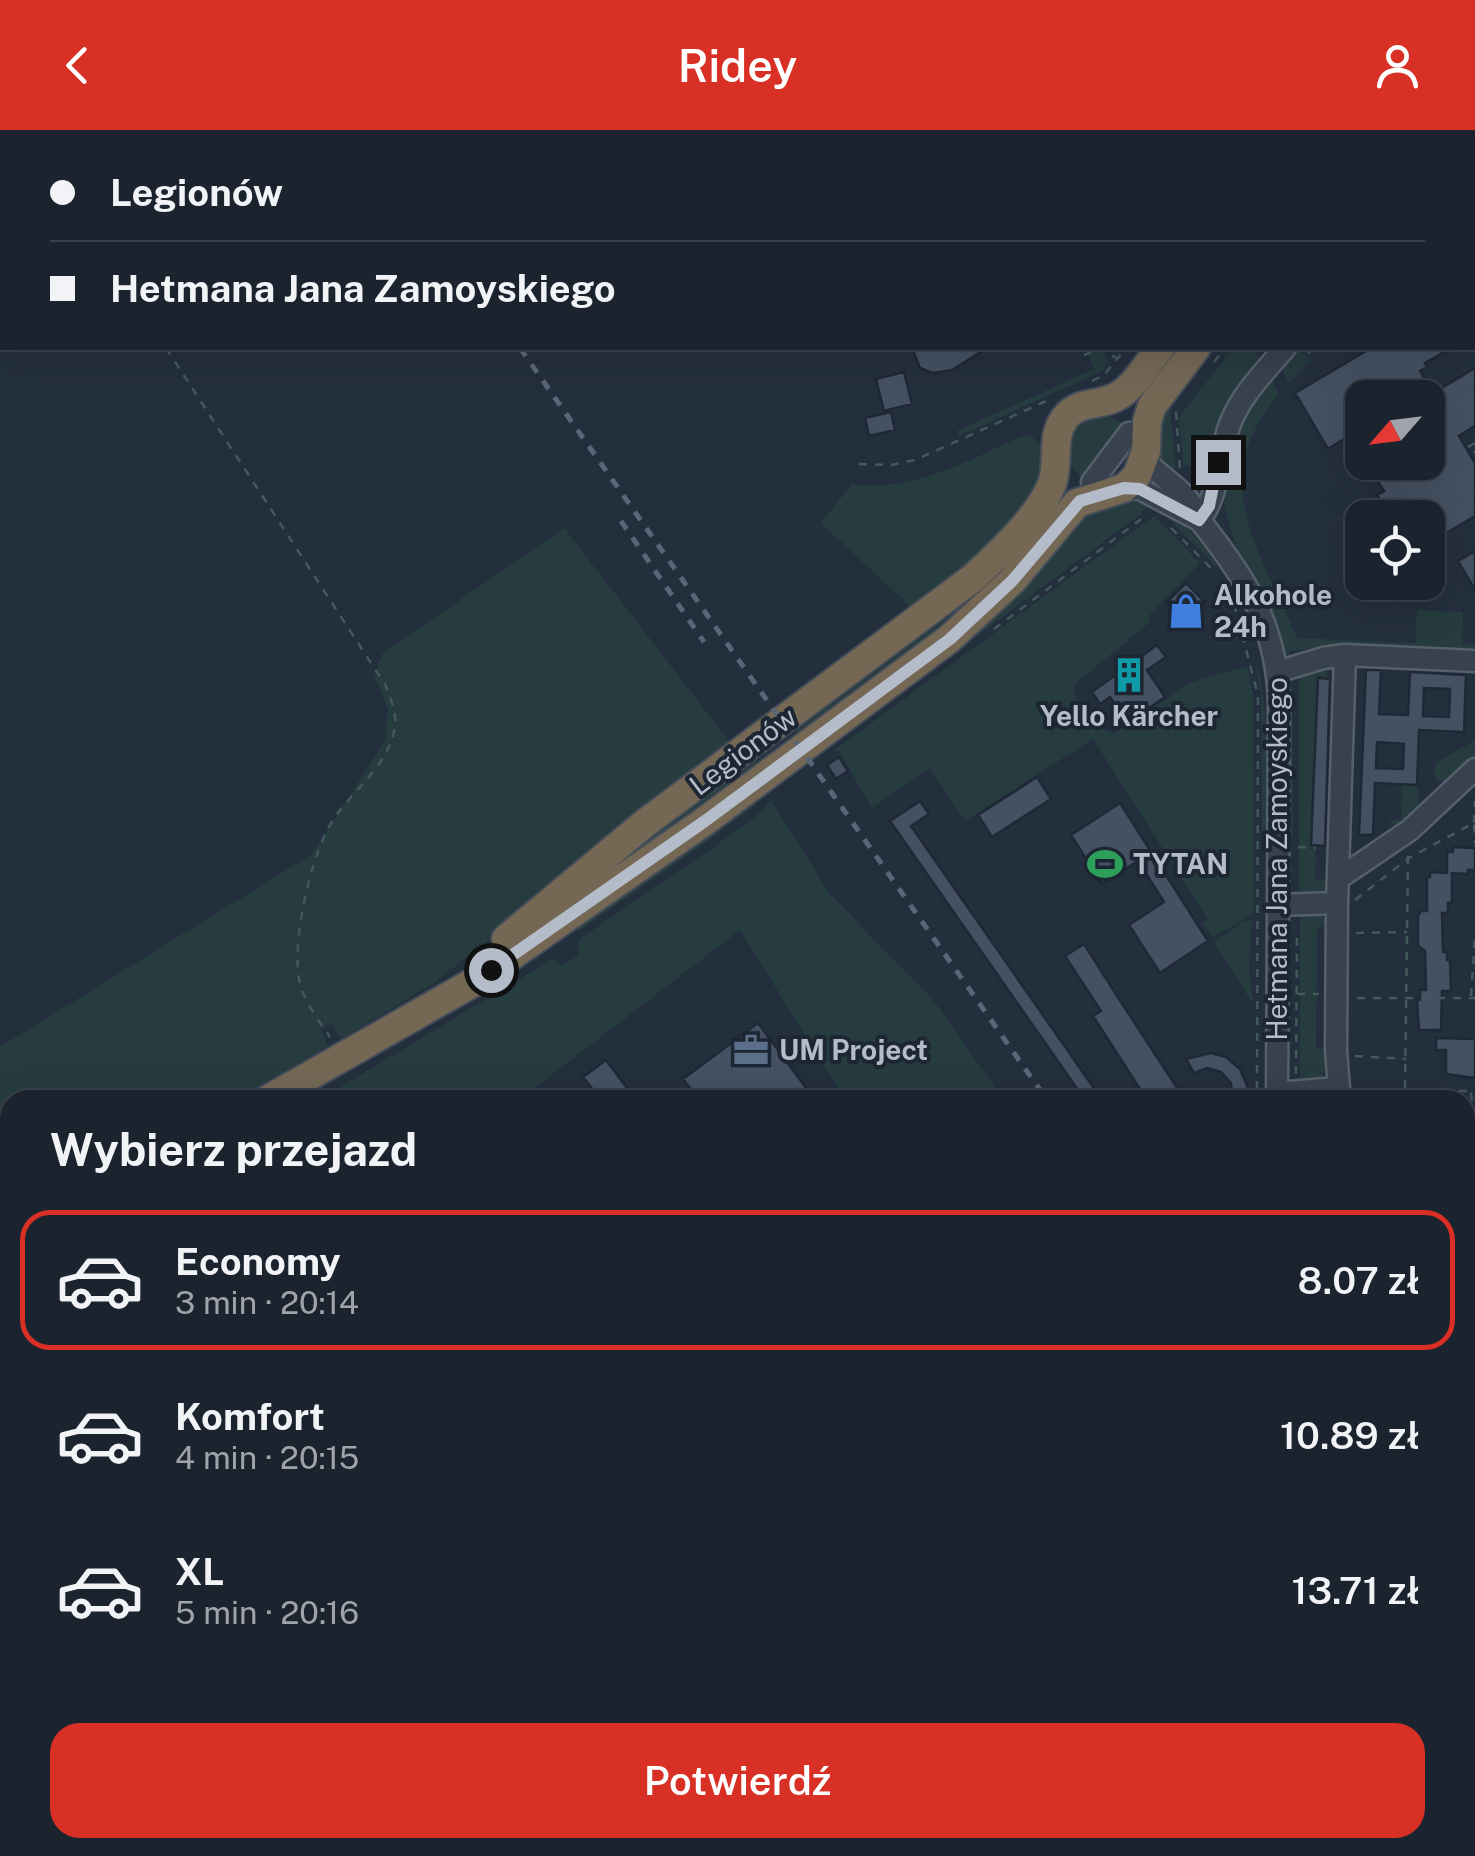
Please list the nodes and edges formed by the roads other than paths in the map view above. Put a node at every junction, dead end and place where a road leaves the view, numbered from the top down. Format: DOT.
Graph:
graph roads {
  1 [pos="1158,350"];
  2 [pos="1275,351"];
  3 [pos="1201,360"];
  4 [pos="1094,392"];
  5 [pos="1144,447"];
  6 [pos="1056,458"];
  7 [pos="1124,488"];
  8 [pos="1094,495"];
  9 [pos="1199,520"];
  10 [pos="1345,655"];
  11 [pos="1475,662"];
  12 [pos="1278,672"];
  13 [pos="1475,769"];
  14 [pos="1338,879"];
  15 [pos="1343,904"];
  16 [pos="1278,906"];
  17 [pos="398,1022"];
  18 [pos="283,1090"];
  19 [pos="1277,1090"];
  20 [pos="1338,1090"];
  1 -- 4 [label="highway"];
  2 -- 9 [label="street"];
  3 -- 5 [label="highway"];
  4 -- 5 [label="highway"];
  4 -- 6 [label="highway, Legionów"];
  5 -- 7 [label="highway"];
  5 -- 8 [label="street"];
  5 -- 9 [label="street, Hetmana Jana Zamoyskiego"];
  6 -- 8 [label="highway"];
  6 -- 17 [label="highway, Legionów"];
  7 -- 8 [label="highway"];
  7 -- 9 [label="street, Hetmana Jana Zamoyskiego"];
  8 -- 17 [label="highway, Legionów"];
  9 -- 12 [label="street, Hetmana Jana Zamoyskiego"];
  10 -- 11 [label="street"];
  10 -- 12 [label="street"];
  10 -- 14 [label="street"];
  12 -- 16 [label="street, Hetmana Jana Zamoyskiego"];
  13 -- 14 [label="street"];
  14 -- 15 [label="street"];
  15 -- 16 [label="street"];
  15 -- 20 [label="street"];
  16 -- 19 [label="street, Hetmana Jana Zamoyskiego"];
  17 -- 18 [label="highway, Legionów"];
}
